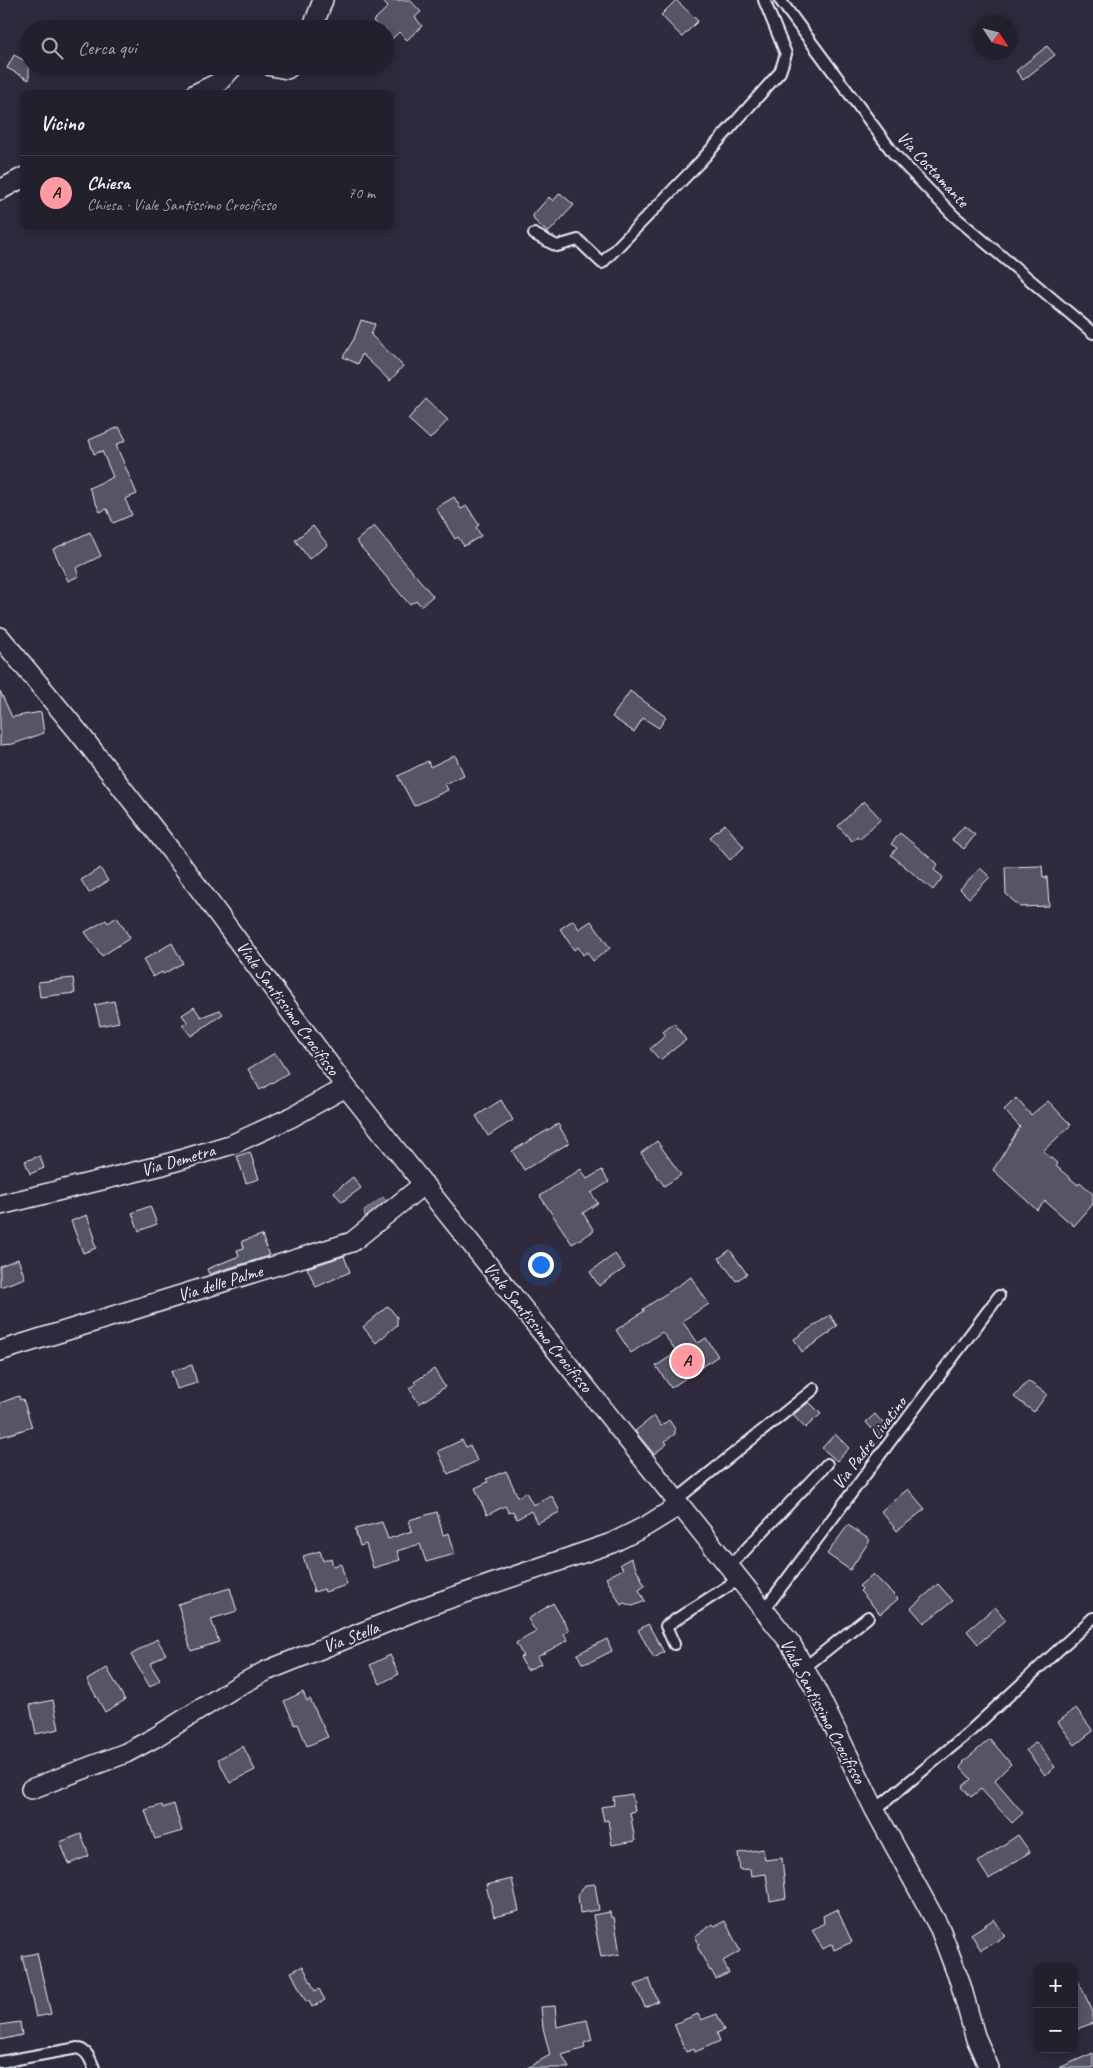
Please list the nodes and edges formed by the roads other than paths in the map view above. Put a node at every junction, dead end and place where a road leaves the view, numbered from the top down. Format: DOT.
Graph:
graph roads {
  1 [pos="323,0"];
  2 [pos="764,0"];
  3 [pos="780,0"];
  4 [pos="315,20"];
  5 [pos="226,75"];
  6 [pos="203,90"];
  7 [pos="20,178"];
  8 [pos="0,190"];
  9 [pos="534,234"];
  10 [pos="1093,333"];
  11 [pos="0,637"];
  12 [pos="346,1087"];
  13 [pos="424,1184"];
  14 [pos="0,1205"];
  15 [pos="999,1296"];
  16 [pos="0,1351"];
  17 [pos="814,1390"];
  18 [pos="827,1464"];
  19 [pos="678,1502"];
  20 [pos="734,1573"];
  21 [pos="764,1610"];
  22 [pos="868,1617"];
  23 [pos="1093,1618"];
  24 [pos="674,1644"];
  25 [pos="804,1668"];
  26 [pos="31,1789"];
  27 [pos="875,1810"];
  28 [pos="0,2062"];
  29 [pos="94,2068"];
  30 [pos="989,2068"];
  1 -- 4 [label="street"];
  2 -- 9 [label="lane"];
  3 -- 10 [label="lane, Via Costamante"];
  5 -- 6 [label="street"];
  7 -- 8 [label="street"];
  11 -- 12 [label="street, Viale Santissimo Crocifisso"];
  12 -- 13 [label="street, Viale Santissimo Crocifisso"];
  12 -- 14 [label="street, Via Demetra"];
  13 -- 16 [label="street, Via delle Palme"];
  13 -- 19 [label="street, Viale Santissimo Crocifisso"];
  15 -- 21 [label="lane, Via Padre Livatino"];
  17 -- 19 [label="lane"];
  18 -- 20 [label="lane"];
  19 -- 20 [label="street, Viale Santissimo Crocifisso"];
  19 -- 26 [label="street, Via Stella"];
  20 -- 21 [label="street, Viale Santissimo Crocifisso"];
  20 -- 24 [label="lane"];
  21 -- 25 [label="street, Viale Santissimo Crocifisso"];
  22 -- 25 [label="lane"];
  23 -- 27 [label="lane"];
  25 -- 27 [label="street, Viale Santissimo Crocifisso"];
  27 -- 30 [label="street, Viale Santissimo Crocifisso"];
  28 -- 29 [label="lane"];
}
